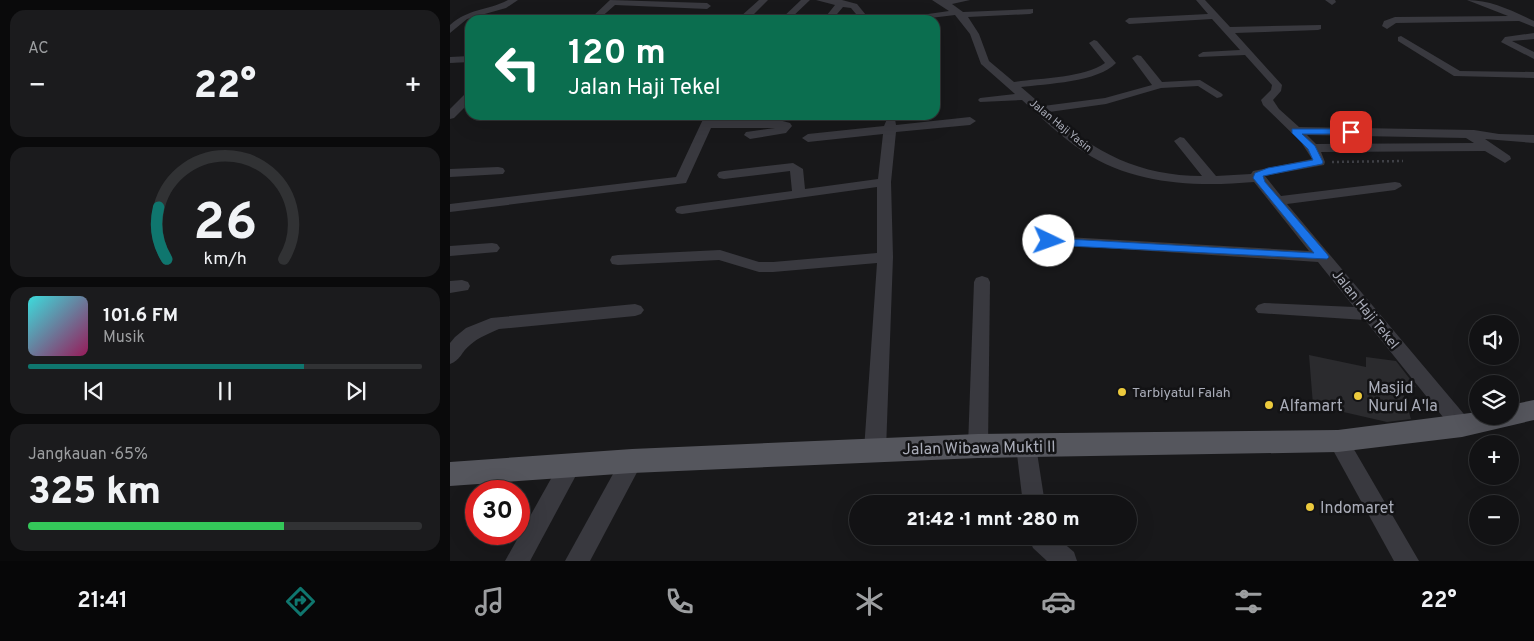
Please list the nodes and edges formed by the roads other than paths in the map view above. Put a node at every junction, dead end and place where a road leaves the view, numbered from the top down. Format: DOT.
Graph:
graph roads {
  1 [pos="514,0"];
  2 [pos="764,0"];
  3 [pos="806,0"];
  4 [pos="820,0"];
  5 [pos="966,0"];
  6 [pos="1200,0"];
  7 [pos="1471,0"];
  8 [pos="614,1"];
  9 [pos="940,1"];
  10 [pos="842,3"];
  11 [pos="663,4"];
  12 [pos="709,6"];
  13 [pos="1030,11"];
  14 [pos="960,14"];
  15 [pos="471,15"];
  16 [pos="599,15"];
  17 [pos="658,15"];
  18 [pos="747,15"];
  19 [pos="790,15"];
  20 [pos="831,15"];
  21 [pos="862,15"];
  22 [pos="940,16"];
  23 [pos="1215,16"];
  24 [pos="450,17"];
  25 [pos="464,17"];
  26 [pos="1521,18"];
  27 [pos="1129,21"];
  28 [pos="1534,24"];
  29 [pos="1387,26"];
  30 [pos="1318,27"];
  31 [pos="450,30"];
  32 [pos="1228,30"];
  33 [pos="1534,36"];
  34 [pos="1401,39"];
  35 [pos="1094,43"];
  36 [pos="1248,52"];
  37 [pos="1203,55"];
  38 [pos="1534,56"];
  39 [pos="1137,58"];
  40 [pos="465,59"];
  41 [pos="450,60"];
  42 [pos="1534,74"];
  43 [pos="1518,75"];
  44 [pos="1013,85"];
  45 [pos="1158,85"];
  46 [pos="1534,85"];
  47 [pos="1025,96"];
  48 [pos="1217,96"];
  49 [pos="465,100"];
  50 [pos="984,100"];
  51 [pos="1041,110"];
  52 [pos="450,116"];
  53 [pos="708,120"];
  54 [pos="722,120"];
  55 [pos="970,121"];
  56 [pos="891,126"];
  57 [pos="1295,131"];
  58 [pos="1469,134"];
  59 [pos="750,135"];
  60 [pos="808,138"];
  61 [pos="1534,139"];
  62 [pos="1180,141"];
  63 [pos="1489,147"];
  64 [pos="1312,148"];
  65 [pos="1505,160"];
  66 [pos="498,171"];
  67 [pos="450,173"];
  68 [pos="724,175"];
  69 [pos="1258,178"];
  70 [pos="1212,180"];
  71 [pos="884,182"];
  72 [pos="1395,186"];
  73 [pos="799,194"];
  74 [pos="1277,201"];
  75 [pos="450,208"];
  76 [pos="682,210"];
  77 [pos="1049,241"];
  78 [pos="492,248"];
  79 [pos="450,251"];
  80 [pos="885,257"];
  81 [pos="1324,257"];
  82 [pos="618,260"];
  83 [pos="982,282"];
  84 [pos="1264,309"];
  85 [pos="635,310"];
  86 [pos="1371,314"];
  87 [pos="450,357"];
  88 [pos="1534,410"];
  89 [pos="1519,413"];
  90 [pos="1469,424"];
  91 [pos="1462,426"];
  92 [pos="1338,441"];
  93 [pos="978,446"];
  94 [pos="1026,446"];
  95 [pos="875,450"];
  96 [pos="632,461"];
  97 [pos="570,466"];
  98 [pos="450,474"];
  99 [pos="1033,495"];
  100 [pos="1046,545"];
  101 [pos="518,561"];
  102 [pos="577,561"];
  103 [pos="1065,561"];
  104 [pos="1407,561"];
  1 -- 15 [label="street"];
  2 -- 18 [label="street"];
  3 -- 19 [label="street"];
  4 -- 10 [label="street"];
  5 -- 9 [label="street"];
  6 -- 23 [label="street"];
  7 -- 26 [label="street"];
  8 -- 11 [label="street"];
  8 -- 16 [label="street"];
  9 -- 14 [label="street, Jalan Haji Yasin"];
  10 -- 20 [label="street"];
  10 -- 21 [label="street"];
  11 -- 12 [label="street"];
  11 -- 17 [label="street"];
  13 -- 14 [label="street"];
  14 -- 22 [label="street"];
  14 -- 44 [label="street, Jalan Haji Yasin"];
  23 -- 27 [label="street"];
  23 -- 32 [label="street"];
  24 -- 25 [label="street"];
  25 -- 31 [label="street"];
  26 -- 28 [label="street"];
  26 -- 29 [label="street"];
  30 -- 32 [label="street"];
  32 -- 36 [label="street"];
  33 -- 38 [label="street"];
  34 -- 43 [label="street"];
  35 -- 44 [label="street"];
  36 -- 37 [label="street"];
  36 -- 57 [label="street"];
  39 -- 45 [label="street"];
  40 -- 41 [label="street"];
  42 -- 43 [label="street"];
  43 -- 46 [label="street"];
  44 -- 47 [label="street, Jalan Haji Yasin"];
  45 -- 48 [label="street"];
  45 -- 51 [label="street"];
  47 -- 50 [label="street"];
  47 -- 51 [label="street, Jalan Haji Yasin"];
  49 -- 52 [label="street"];
  51 -- 70 [label="street, Jalan Haji Yasin"];
  53 -- 75 [label="street"];
  54 -- 59 [label="street"];
  55 -- 56 [label="street"];
  56 -- 60 [label="street"];
  56 -- 71 [label="street"];
  57 -- 58 [label="street"];
  57 -- 64 [label="street"];
  58 -- 61 [label="street"];
  58 -- 63 [label="street"];
  62 -- 70 [label="street"];
  63 -- 64 [label="street"];
  63 -- 65 [label="street"];
  64 -- 69 [label="street"];
  66 -- 67 [label="street"];
  68 -- 73 [label="street"];
  69 -- 70 [label="street, Jalan Haji Yasin"];
  69 -- 74 [label="street, Jalan Haji Tekel"];
  71 -- 73 [label="street"];
  71 -- 80 [label="street"];
  72 -- 74 [label="street"];
  73 -- 76 [label="street"];
  74 -- 81 [label="street, Jalan Haji Tekel"];
  77 -- 81 [label="street"];
  78 -- 79 [label="street"];
  80 -- 82 [label="street"];
  80 -- 95 [label="street"];
  81 -- 86 [label="street, Jalan Haji Tekel"];
  83 -- 93 [label="street"];
  84 -- 86 [label="street"];
  85 -- 87 [label="street"];
  86 -- 91 [label="street, Jalan Haji Tekel"];
  88 -- 89 [label="main road, Jalan Wibawa Mukti II"];
  90 -- 91 [label="main road, Jalan Wibawa Mukti II"];
  91 -- 92 [label="main road, Jalan Wibawa Mukti II"];
  92 -- 94 [label="main road, Jalan Wibawa Mukti II"];
  92 -- 104 [label="street"];
  93 -- 94 [label="main road, Jalan Wibawa Mukti II"];
  93 -- 95 [label="main road, Jalan Wibawa Mukti II"];
  94 -- 99 [label="street"];
  95 -- 96 [label="main road, Jalan Wibawa Mukti II"];
  96 -- 97 [label="main road, Jalan Wibawa Mukti II"];
  96 -- 102 [label="street"];
  97 -- 98 [label="main road, Jalan Wibawa Mukti II"];
  97 -- 101 [label="street"];
  100 -- 103 [label="street"];
}
